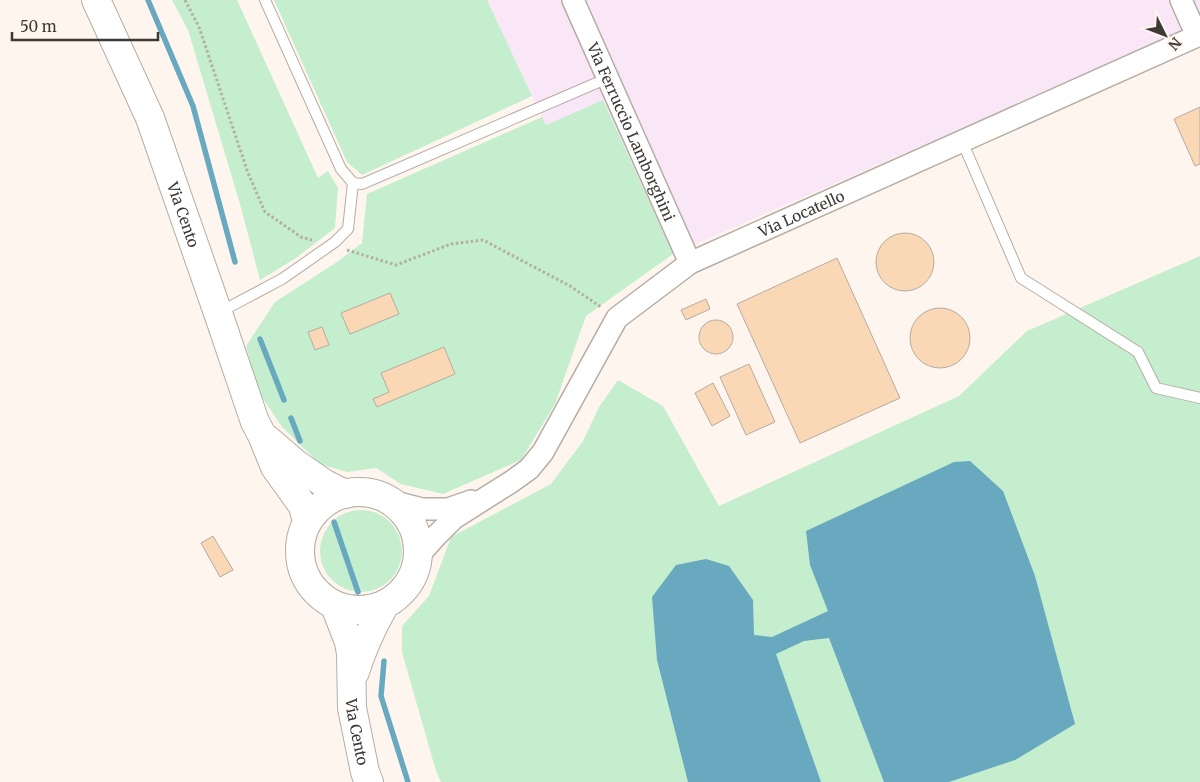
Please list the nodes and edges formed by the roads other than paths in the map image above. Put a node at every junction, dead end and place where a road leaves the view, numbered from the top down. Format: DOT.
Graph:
graph roads {
  1 [pos="96,0"];
  2 [pos="265,0"];
  3 [pos="573,0"];
  4 [pos="1181,0"];
  5 [pos="608,78"];
  6 [pos="962,141"];
  7 [pos="353,183"];
  8 [pos="690,263"];
  9 [pos="218,313"];
  10 [pos="1200,398"];
  11 [pos="262,435"];
  12 [pos="344,494"];
  13 [pos="490,494"];
  14 [pos="391,500"];
  15 [pos="307,522"];
  16 [pos="419,555"];
  17 [pos="335,606"];
  18 [pos="384,606"];
  19 [pos="352,680"];
  20 [pos="369,782"];
  1 -- 9 [label="main road, Via Cento"];
  2 -- 7 [label="lane"];
  3 -- 5 [label="street, Via Ferruccio Lamborghini"];
  4 -- 6 [label="street, Via Locatello"];
  5 -- 7 [label="lane"];
  5 -- 8 [label="street, Via Ferruccio Lamborghini"];
  6 -- 8 [label="street, Via Locatello"];
  6 -- 10 [label="lane"];
  7 -- 9 [label="lane"];
  8 -- 13 [label="street, Via Locatello"];
  9 -- 11 [label="main road, Via Cento"];
  11 -- 12 [label="main road, Via Cento"];
  11 -- 15 [label="main road, Via Cento"];
  12 -- 14 [label="main road, Via Cento"];
  12 -- 15 [label="main road, Via Cento"];
  13 -- 14 [label="street, Via Locatello"];
  13 -- 16 [label="street, Via Locatello"];
  14 -- 16 [label="main road, Via Cento"];
  15 -- 17 [label="main road, Via Cento"];
  16 -- 18 [label="main road, Via Cento"];
  17 -- 18 [label="main road, Via Cento"];
  17 -- 19 [label="main road, Via Cento"];
  18 -- 19 [label="main road, Via Cento"];
  19 -- 20 [label="main road, Via Cento"];
}
